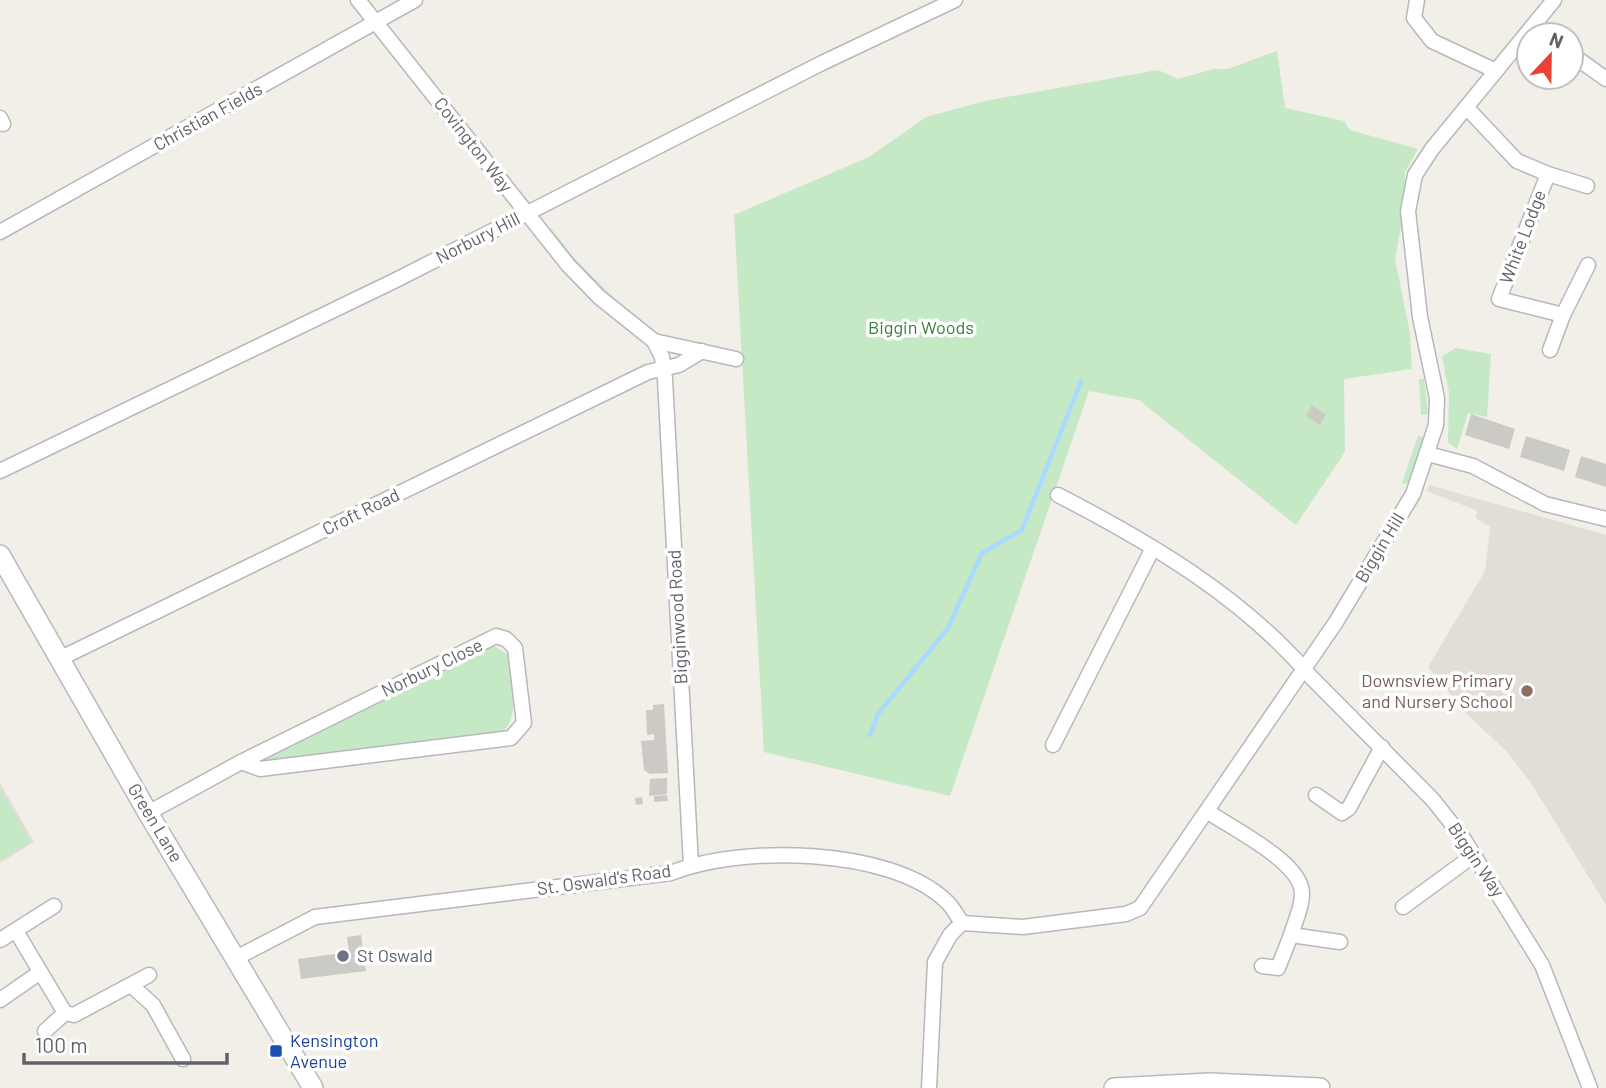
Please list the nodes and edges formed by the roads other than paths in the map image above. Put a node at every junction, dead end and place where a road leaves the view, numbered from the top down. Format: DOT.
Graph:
graph roads {
  1 [pos="358,0"];
  2 [pos="415,0"];
  3 [pos="955,0"];
  4 [pos="1417,0"];
  5 [pos="1554,0"];
  6 [pos="1543,21"];
  7 [pos="376,22"];
  8 [pos="1515,53"];
  9 [pos="1585,64"];
  10 [pos="1496,71"];
  11 [pos="1606,79"];
  12 [pos="1467,108"];
  13 [pos="1548,174"];
  14 [pos="1587,186"];
  15 [pos="527,213"];
  16 [pos="0,232"];
  17 [pos="1588,265"];
  18 [pos="1563,315"];
  19 [pos="654,341"];
  20 [pos="1550,350"];
  21 [pos="702,351"];
  22 [pos="736,359"];
  23 [pos="664,368"];
  24 [pos="1428,454"];
  25 [pos="0,471"];
  26 [pos="1058,495"];
  27 [pos="1606,519"];
  28 [pos="1153,548"];
  29 [pos="0,555"];
  30 [pos="59,659"];
  31 [pos="1304,670"];
  32 [pos="1053,745"];
  33 [pos="1382,747"];
  34 [pos="241,762"];
  35 [pos="1316,795"];
  36 [pos="1207,811"];
  37 [pos="148,813"];
  38 [pos="1474,855"];
  39 [pos="691,865"];
  40 [pos="54,906"];
  41 [pos="1403,906"];
  42 [pos="962,923"];
  43 [pos="16,931"];
  44 [pos="1291,935"];
  45 [pos="0,940"];
  46 [pos="1340,942"];
  47 [pos="236,958"];
  48 [pos="1262,967"];
  49 [pos="39,973"];
  50 [pos="149,975"];
  51 [pos="132,986"];
  52 [pos="0,1000"];
  53 [pos="65,1013"];
  54 [pos="45,1031"];
  55 [pos="183,1059"];
  56 [pos="313,1088"];
  57 [pos="929,1088"];
  58 [pos="1114,1088"];
  59 [pos="1320,1088"];
  60 [pos="1590,1088"];
  1 -- 7 [label="street, Covington Way"];
  2 -- 7 [label="street, Christian Fields"];
  3 -- 15 [label="street, Norbury Hill"];
  4 -- 10 [label="street"];
  5 -- 6 [label="street, Biggin Hill"];
  7 -- 15 [label="street, Covington Way"];
  7 -- 16 [label="street, Christian Fields"];
  8 -- 10 [label="street, Biggin Hill"];
  9 -- 11 [label="street"];
  10 -- 12 [label="street, Biggin Hill"];
  12 -- 13 [label="street, White Lodge"];
  12 -- 24 [label="street, Biggin Hill"];
  13 -- 14 [label="street"];
  13 -- 18 [label="street, White Lodge"];
  15 -- 19 [label="street, Covington Way"];
  15 -- 25 [label="street, Norbury Hill"];
  17 -- 18 [label="street"];
  18 -- 20 [label="street"];
  19 -- 21 [label="street, Covington Way"];
  19 -- 23 [label="street, Bigginwood Road"];
  21 -- 22 [label="street, Covington Way"];
  21 -- 23 [label="street, Croft Road"];
  23 -- 30 [label="street, Croft Road"];
  23 -- 39 [label="street, Bigginwood Road"];
  24 -- 27 [label="street"];
  24 -- 31 [label="street, Biggin Hill"];
  26 -- 28 [label="street"];
  28 -- 31 [label="street"];
  28 -- 32 [label="street"];
  29 -- 30 [label="main road, Green Lane"];
  30 -- 37 [label="main road, Green Lane"];
  31 -- 33 [label="street, Biggin Way"];
  31 -- 36 [label="street, Biggin Hill"];
  33 -- 35 [label="street"];
  33 -- 38 [label="street, Biggin Way"];
  34 -- 34 [label="street, Norbury Close"];
  34 -- 37 [label="street, Norbury Close"];
  36 -- 42 [label="street, Biggin Hill"];
  36 -- 44 [label="street"];
  37 -- 47 [label="main road, Green Lane"];
  38 -- 41 [label="street"];
  38 -- 60 [label="street, Biggin Way"];
  39 -- 42 [label="street, St. Oswald's Road"];
  39 -- 47 [label="street, St. Oswald's Road"];
  40 -- 43 [label="street"];
  42 -- 57 [label="street"];
  43 -- 45 [label="street"];
  43 -- 49 [label="street"];
  44 -- 46 [label="street"];
  44 -- 48 [label="street"];
  47 -- 56 [label="main road, Green Lane"];
  49 -- 52 [label="street"];
  49 -- 53 [label="street"];
  50 -- 51 [label="street"];
  51 -- 53 [label="street"];
  51 -- 55 [label="street"];
  53 -- 54 [label="street"];
  58 -- 59 [label="main road"];
}
